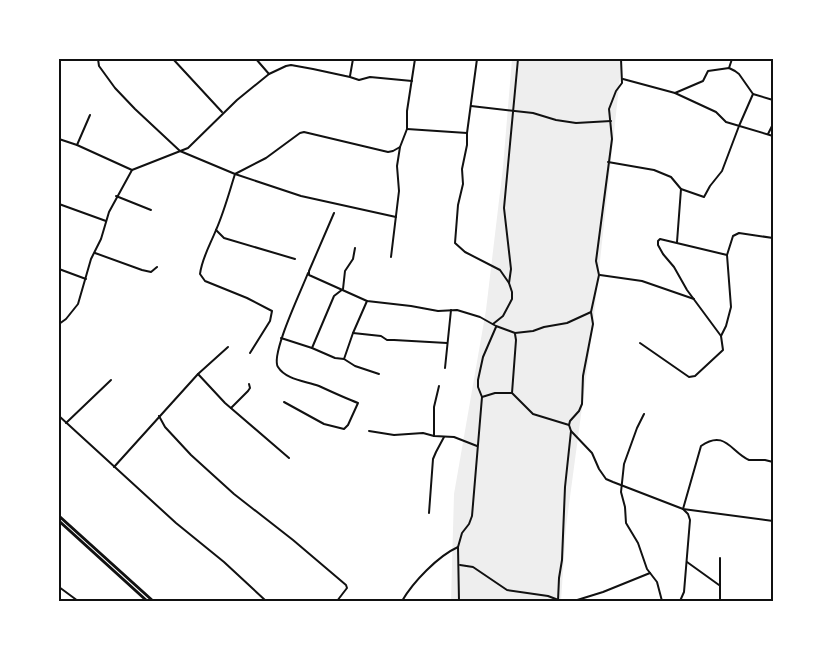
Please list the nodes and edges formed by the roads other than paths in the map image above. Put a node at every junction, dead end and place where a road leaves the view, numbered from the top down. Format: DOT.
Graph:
graph roads {
  1 [pos="99,59"];
  2 [pos="173,59"];
  3 [pos="256,59"];
  4 [pos="352,59"];
  5 [pos="415,59"];
  6 [pos="477,59"];
  7 [pos="518,59"];
  8 [pos="621,59"];
  9 [pos="732,59"];
  10 [pos="729,68"];
  11 [pos="269,74"];
  12 [pos="350,77"];
  13 [pos="623,79"];
  14 [pos="412,81"];
  15 [pos="675,93"];
  16 [pos="753,94"];
  17 [pos="773,100"];
  18 [pos="471,106"];
  19 [pos="513,110"];
  20 [pos="223,113"];
  21 [pos="90,115"];
  22 [pos="611,121"];
  23 [pos="773,124"];
  24 [pos="739,126"];
  25 [pos="407,129"];
  26 [pos="467,133"];
  27 [pos="768,134"];
  28 [pos="773,136"];
  29 [pos="59,139"];
  30 [pos="77,144"];
  31 [pos="400,147"];
  32 [pos="180,151"];
  33 [pos="608,162"];
  34 [pos="132,170"];
  35 [pos="235,174"];
  36 [pos="681,189"];
  37 [pos="116,196"];
  38 [pos="59,204"];
  39 [pos="151,210"];
  40 [pos="334,213"];
  41 [pos="396,217"];
  42 [pos="106,221"];
  43 [pos="216,230"];
  44 [pos="773,238"];
  45 [pos="677,242"];
  46 [pos="355,248"];
  47 [pos="94,252"];
  48 [pos="727,255"];
  49 [pos="391,257"];
  50 [pos="295,259"];
  51 [pos="157,267"];
  52 [pos="59,269"];
  53 [pos="309,271"];
  54 [pos="599,275"];
  55 [pos="86,279"];
  56 [pos="508,283"];
  57 [pos="343,290"];
  58 [pos="694,299"];
  59 [pos="367,301"];
  60 [pos="451,310"];
  61 [pos="591,312"];
  62 [pos="59,324"];
  63 [pos="493,324"];
  64 [pos="496,326"];
  65 [pos="353,333"];
  66 [pos="515,333"];
  67 [pos="721,336"];
  68 [pos="281,338"];
  69 [pos="447,343"];
  70 [pos="640,343"];
  71 [pos="228,347"];
  72 [pos="312,348"];
  73 [pos="250,353"];
  74 [pos="344,359"];
  75 [pos="445,368"];
  76 [pos="198,374"];
  77 [pos="379,374"];
  78 [pos="110,380"];
  79 [pos="249,384"];
  80 [pos="439,386"];
  81 [pos="512,393"];
  82 [pos="482,397"];
  83 [pos="284,402"];
  84 [pos="230,408"];
  85 [pos="644,414"];
  86 [pos="59,416"];
  87 [pos="159,416"];
  88 [pos="570,421"];
  89 [pos="564,422"];
  90 [pos="66,423"];
  91 [pos="569,425"];
  92 [pos="369,431"];
  93 [pos="571,431"];
  94 [pos="434,436"];
  95 [pos="444,437"];
  96 [pos="477,446"];
  97 [pos="289,458"];
  98 [pos="773,462"];
  99 [pos="114,467"];
  100 [pos="621,485"];
  101 [pos="683,508"];
  102 [pos="429,513"];
  103 [pos="59,516"];
  104 [pos="59,521"];
  105 [pos="773,521"];
  106 [pos="458,547"];
  107 [pos="720,558"];
  108 [pos="687,562"];
  109 [pos="460,565"];
  110 [pos="650,573"];
  111 [pos="128,581"];
  112 [pos="719,585"];
  113 [pos="59,587"];
  114 [pos="720,600"];
  115 [pos="78,601"];
  116 [pos="147,601"];
  117 [pos="153,601"];
  118 [pos="266,601"];
  119 [pos="338,601"];
  120 [pos="402,601"];
  121 [pos="460,601"];
  122 [pos="559,601"];
  123 [pos="574,601"];
  124 [pos="662,601"];
  125 [pos="680,601"];
  126 [pos="740,601"];
  1 -- 32 [label="street"];
  2 -- 20 [label="street"];
  3 -- 11 [label="street"];
  4 -- 12 [label="street"];
  5 -- 14 [label="street"];
  6 -- 18 [label="street"];
  7 -- 19 [label="street"];
  8 -- 13 [label="street"];
  9 -- 10 [label="street"];
  10 -- 15 [label="street"];
  10 -- 16 [label="street"];
  11 -- 12 [label="street"];
  11 -- 20 [label="street"];
  12 -- 14 [label="street"];
  13 -- 15 [label="street"];
  13 -- 22 [label="street"];
  14 -- 25 [label="street"];
  15 -- 24 [label="street"];
  16 -- 17 [label="street"];
  16 -- 24 [label="street"];
  18 -- 19 [label="street"];
  18 -- 26 [label="street"];
  19 -- 22 [label="street"];
  19 -- 56 [label="street"];
  20 -- 32 [label="street"];
  21 -- 30 [label="street"];
  22 -- 33 [label="street"];
  23 -- 27 [label="street"];
  24 -- 27 [label="street"];
  24 -- 36 [label="street"];
  25 -- 26 [label="street"];
  25 -- 31 [label="street"];
  26 -- 56 [label="street"];
  27 -- 28 [label="street"];
  29 -- 30 [label="street"];
  30 -- 34 [label="street"];
  31 -- 35 [label="street"];
  31 -- 41 [label="street"];
  32 -- 34 [label="street"];
  32 -- 35 [label="street"];
  33 -- 36 [label="street"];
  33 -- 54 [label="street"];
  34 -- 37 [label="street"];
  35 -- 41 [label="street"];
  35 -- 43 [label="street"];
  36 -- 45 [label="street"];
  37 -- 39 [label="street"];
  37 -- 42 [label="street"];
  38 -- 42 [label="street"];
  40 -- 53 [label="street"];
  41 -- 49 [label="street"];
  42 -- 47 [label="street"];
  43 -- 50 [label="street"];
  43 -- 73 [label="street"];
  44 -- 48 [label="street"];
  45 -- 48 [label="street"];
  45 -- 58 [label="street"];
  46 -- 57 [label="street"];
  47 -- 51 [label="street"];
  47 -- 55 [label="street"];
  48 -- 67 [label="street"];
  52 -- 55 [label="street"];
  53 -- 57 [label="street"];
  53 -- 68 [label="street"];
  54 -- 58 [label="street"];
  54 -- 61 [label="street"];
  55 -- 62 [label="street"];
  56 -- 63 [label="street"];
  57 -- 59 [label="street"];
  57 -- 72 [label="street"];
  58 -- 67 [label="street"];
  59 -- 60 [label="street"];
  59 -- 65 [label="street"];
  60 -- 63 [label="street"];
  60 -- 69 [label="street"];
  61 -- 66 [label="street"];
  61 -- 88 [label="street"];
  63 -- 64 [label="street"];
  64 -- 66 [label="street"];
  64 -- 82 [label="street"];
  65 -- 69 [label="street"];
  65 -- 74 [label="street"];
  66 -- 81 [label="street"];
  67 -- 70 [label="street"];
  68 -- 72 [label="street"];
  68 -- 83 [label="street"];
  69 -- 75 [label="street"];
  71 -- 76 [label="street"];
  72 -- 74 [label="street"];
  74 -- 77 [label="street"];
  76 -- 84 [label="street"];
  76 -- 87 [label="street"];
  78 -- 90 [label="street"];
  79 -- 84 [label="street"];
  80 -- 94 [label="street"];
  81 -- 82 [label="street"];
  81 -- 89 [label="street"];
  82 -- 96 [label="street"];
  84 -- 97 [label="street"];
  85 -- 100 [label="street"];
  86 -- 90 [label="street"];
  87 -- 99 [label="street"];
  87 -- 119 [label="street"];
  88 -- 89 [label="street"];
  88 -- 91 [label="street"];
  89 -- 91 [label="street"];
  90 -- 99 [label="street"];
  91 -- 93 [label="street"];
  92 -- 94 [label="street"];
  93 -- 100 [label="street"];
  93 -- 122 [label="street"];
  94 -- 95 [label="street"];
  95 -- 96 [label="street"];
  95 -- 102 [label="street"];
  96 -- 106 [label="street"];
  98 -- 101 [label="street"];
  99 -- 118 [label="street"];
  100 -- 101 [label="street"];
  100 -- 110 [label="street"];
  101 -- 105 [label="street"];
  101 -- 108 [label="street"];
  103 -- 111 [label="main road"];
  104 -- 111 [label="main road"];
  106 -- 109 [label="street"];
  106 -- 120 [label="street"];
  107 -- 112 [label="street"];
  108 -- 112 [label="street"];
  108 -- 125 [label="street"];
  109 -- 121 [label="street"];
  109 -- 122 [label="street"];
  110 -- 123 [label="street"];
  110 -- 124 [label="street"];
  111 -- 116 [label="main road"];
  111 -- 117 [label="main road"];
  112 -- 114 [label="street"];
  113 -- 115 [label="street"];
  114 -- 126 [label="street"];
}
